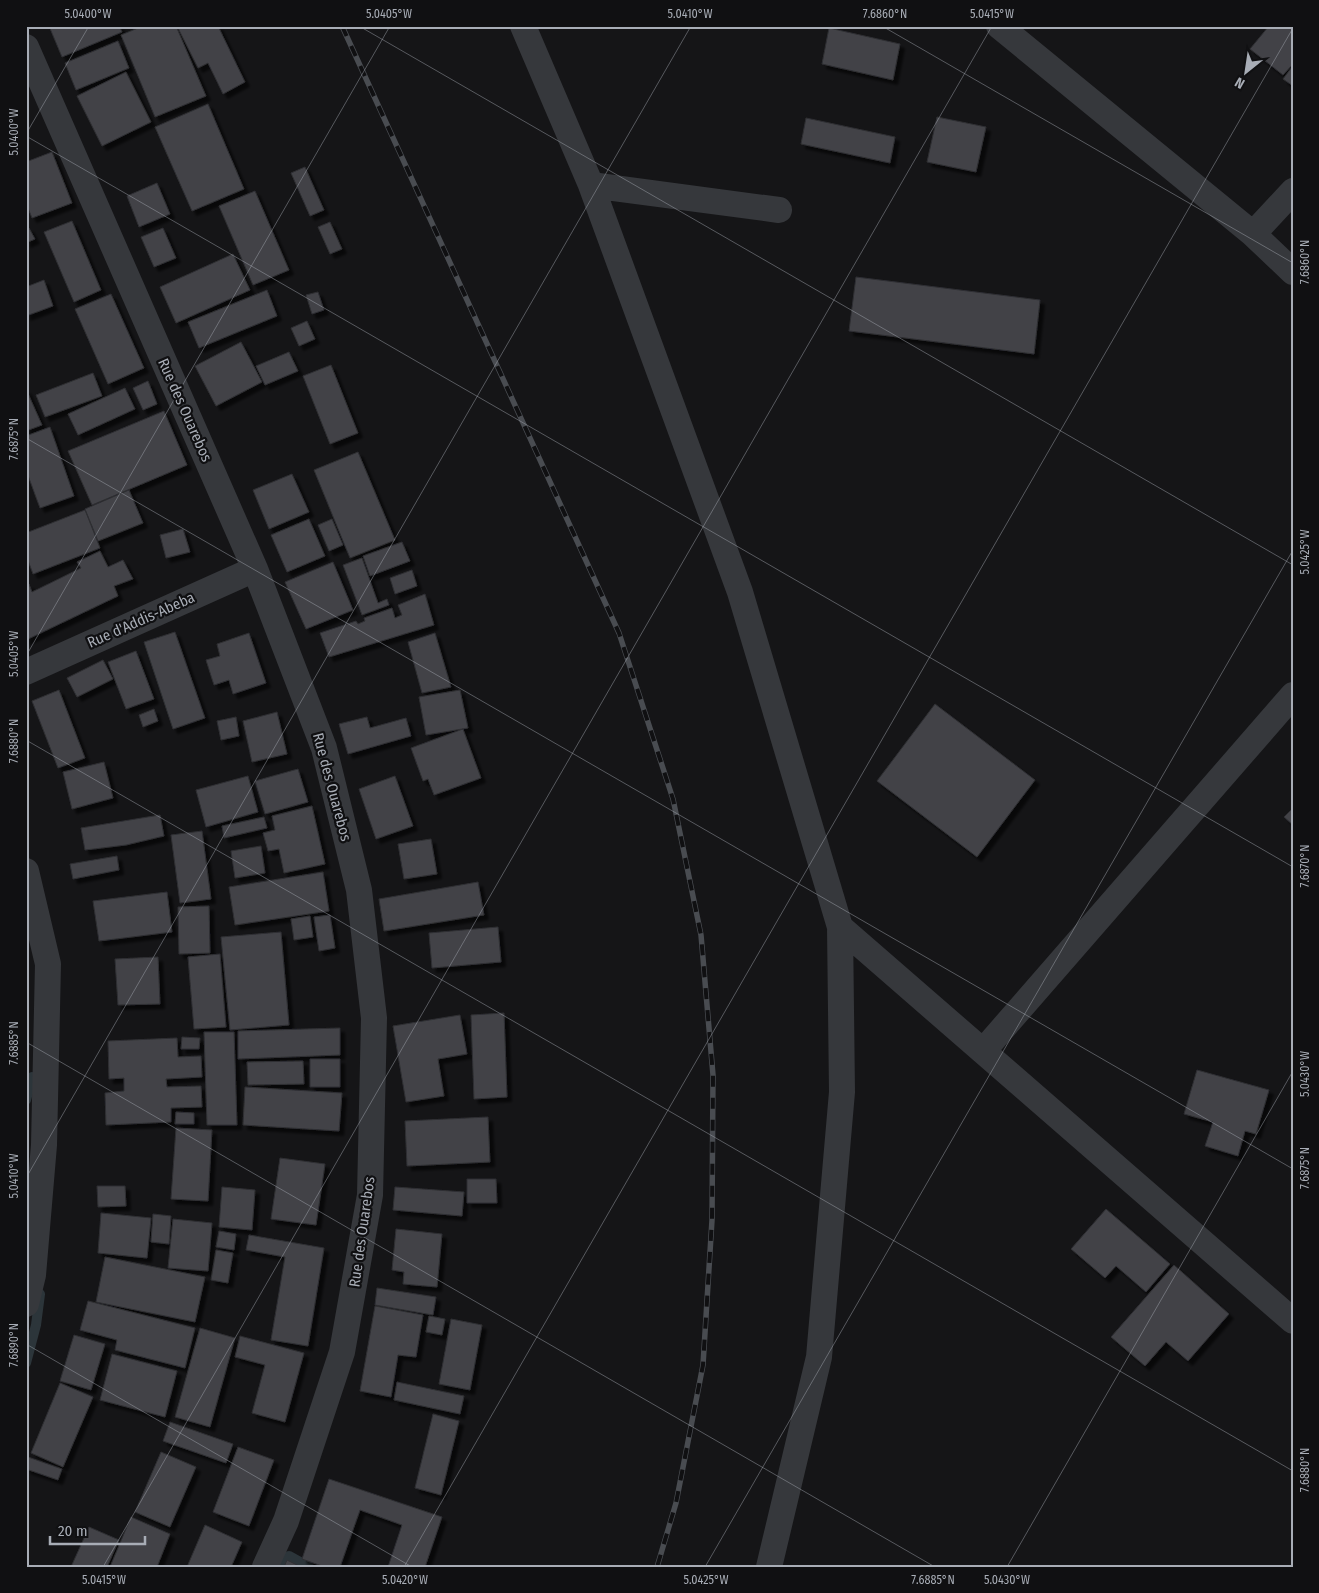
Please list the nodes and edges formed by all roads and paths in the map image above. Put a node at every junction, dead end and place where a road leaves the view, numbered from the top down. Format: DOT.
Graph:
graph roads {
  1 [pos="523,26"];
  2 [pos="999,26"];
  3 [pos="26,48"];
  4 [pos="591,185"];
  5 [pos="1293,191"];
  6 [pos="779,210"];
  7 [pos="1253,234"];
  8 [pos="1293,272"];
  9 [pos="255,569"];
  10 [pos="26,672"];
  11 [pos="1293,695"];
  12 [pos="26,871"];
  13 [pos="840,927"];
  14 [pos="984,1050"];
  15 [pos="26,1304"];
  16 [pos="1293,1321"];
  17 [pos="265,1567"];
  18 [pos="769,1567"];
  1 -- 4 [label="street"];
  2 -- 7 [label="street"];
  3 -- 9 [label="street, Rue des Ouarebos"];
  4 -- 6 [label="street"];
  4 -- 13 [label="street"];
  5 -- 7 [label="street"];
  7 -- 8 [label="street"];
  9 -- 10 [label="street, Rue d'Addis-Abeba"];
  9 -- 17 [label="street, Rue des Ouarebos"];
  11 -- 14 [label="street"];
  12 -- 15 [label="street"];
  13 -- 14 [label="street"];
  13 -- 18 [label="street"];
  14 -- 16 [label="street"];
}
